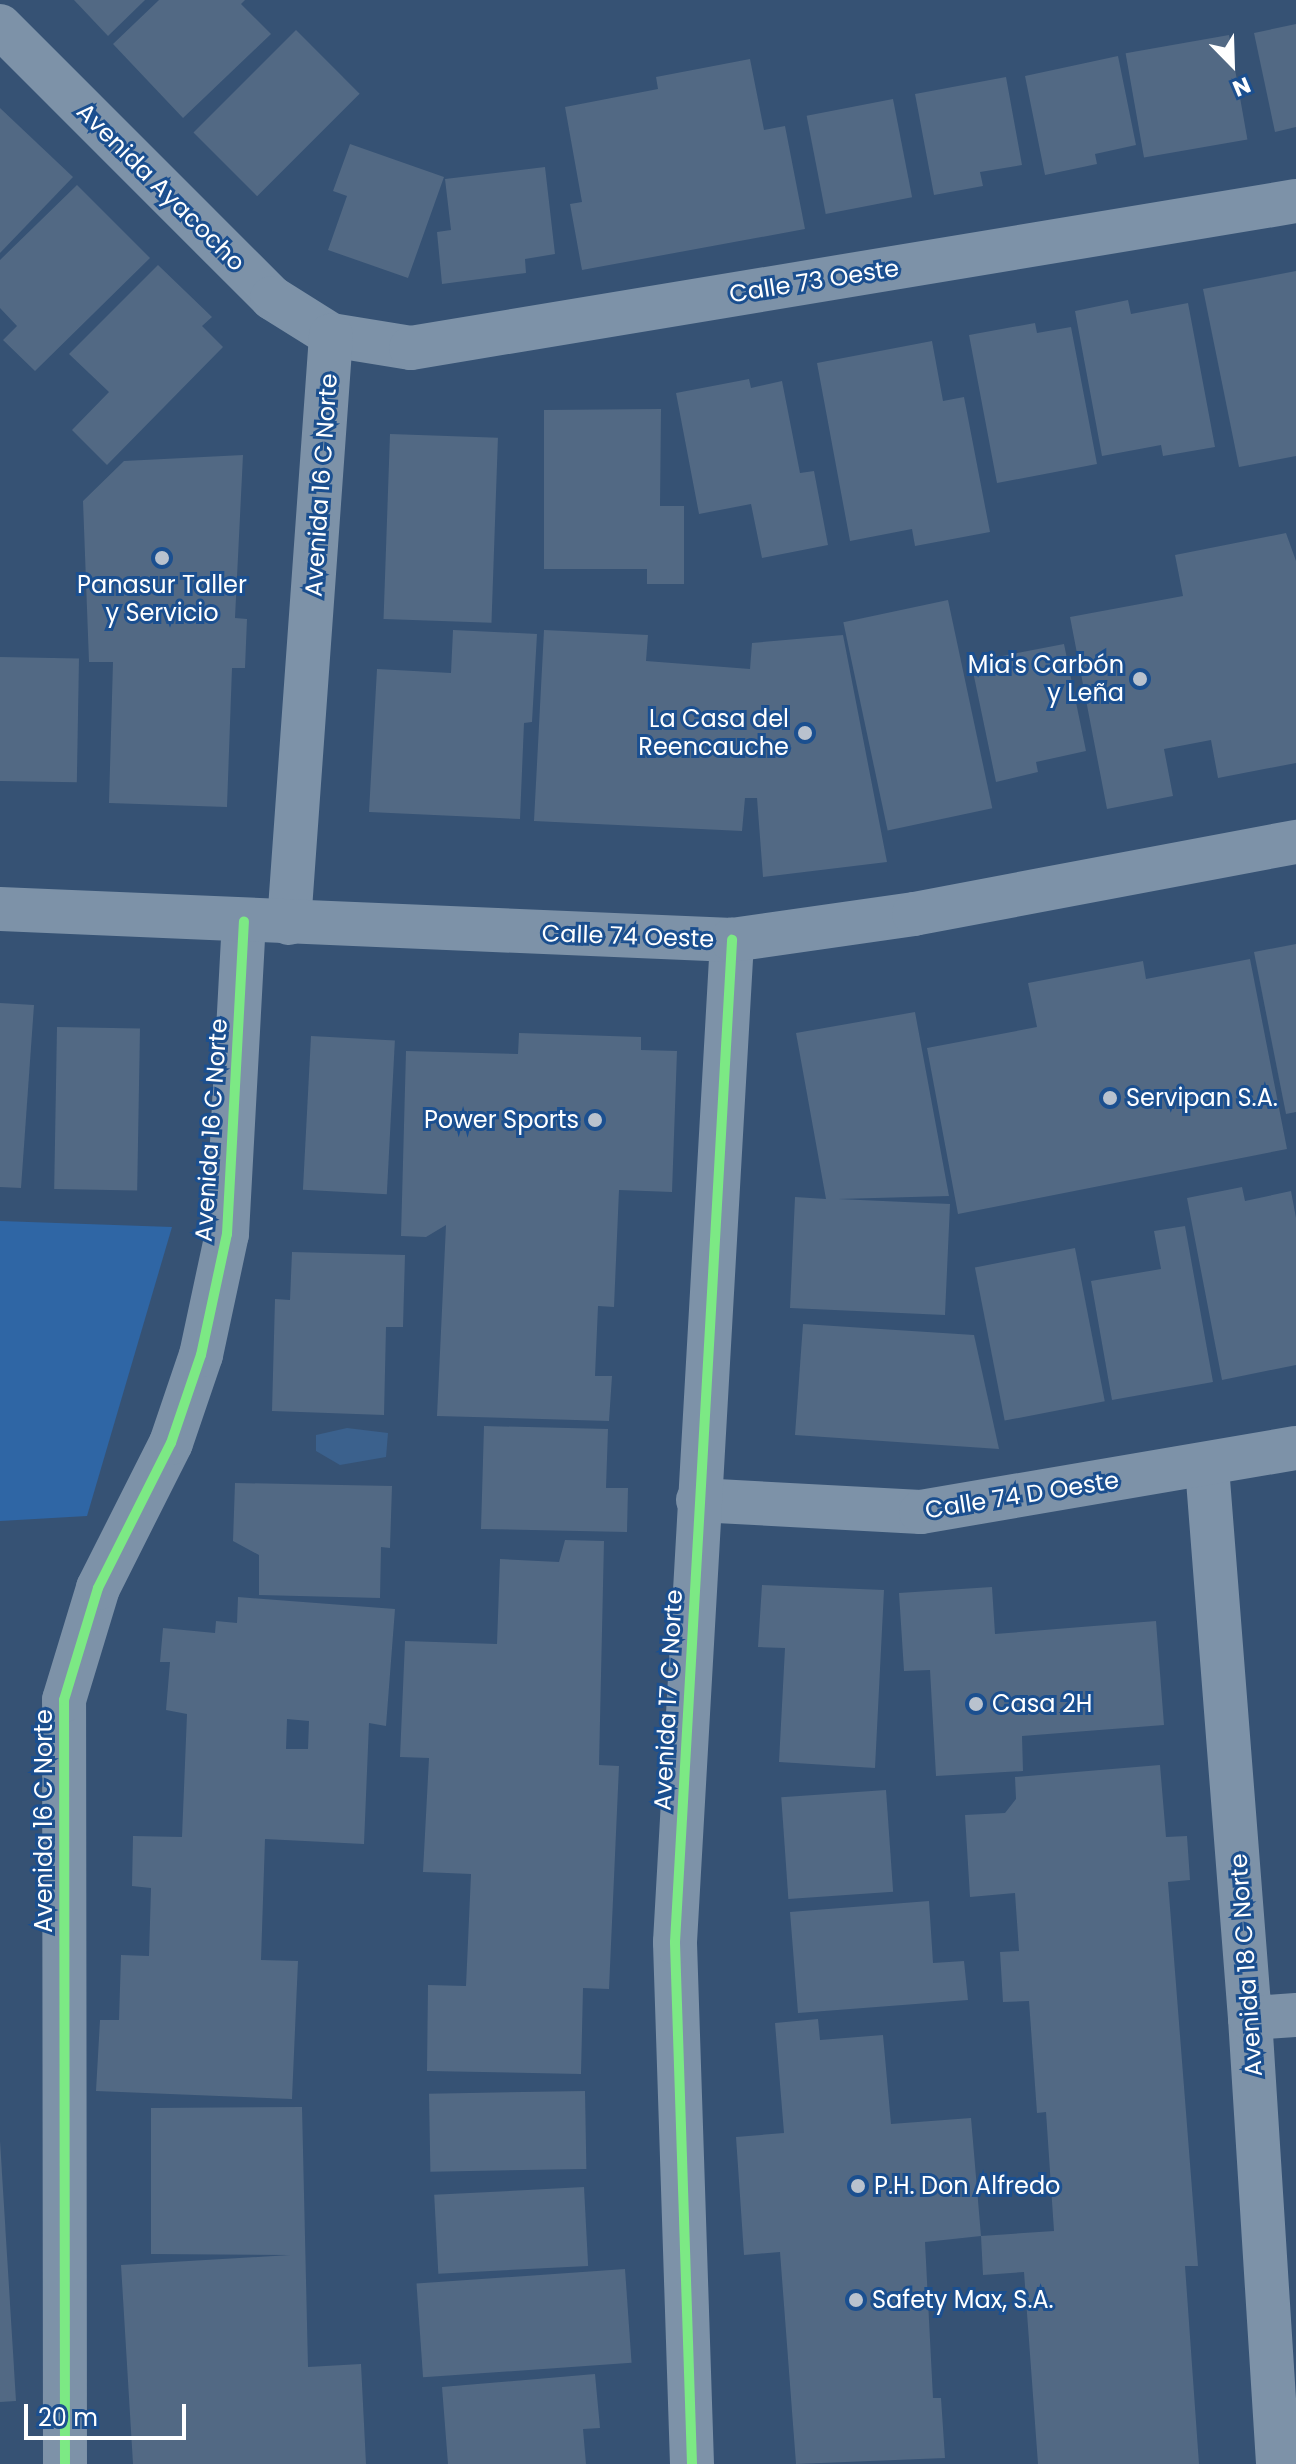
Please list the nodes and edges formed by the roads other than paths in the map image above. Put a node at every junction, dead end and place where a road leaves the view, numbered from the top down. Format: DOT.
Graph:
graph roads {
  1 [pos="0,26"];
  2 [pos="1296,201"];
  3 [pos="331,335"];
  4 [pos="1296,842"];
  5 [pos="0,909"];
  6 [pos="244,921"];
  7 [pos="289,923"];
  8 [pos="732,940"];
  9 [pos="1296,1448"];
  10 [pos="1207,1467"];
  11 [pos="698,1500"];
  12 [pos="1296,2015"];
  13 [pos="1250,2018"];
  14 [pos="65,2464"];
  15 [pos="692,2464"];
  16 [pos="1278,2464"];
  1 -- 3 [label="street, Avenida Ayacocho"];
  2 -- 3 [label="street, Calle 73 Oeste"];
  3 -- 7 [label="street, Avenida 16 C Norte"];
  4 -- 8 [label="street, Calle 74 Oeste"];
  5 -- 6 [label="street, Calle 74 Oeste"];
  6 -- 7 [label="street, Calle 74 Oeste"];
  6 -- 14 [label="street, Avenida 16 C Norte"];
  7 -- 8 [label="street, Calle 74 Oeste"];
  8 -- 11 [label="street, Avenida 17 C Norte"];
  9 -- 10 [label="street, Calle 74 D Oeste"];
  10 -- 11 [label="street, Calle 74 D Oeste"];
  10 -- 13 [label="street, Avenida 18 C Norte"];
  11 -- 15 [label="street, Avenida 17 C Norte"];
  12 -- 13 [label="street"];
  13 -- 16 [label="street, Avenida 18 C Norte"];
}
